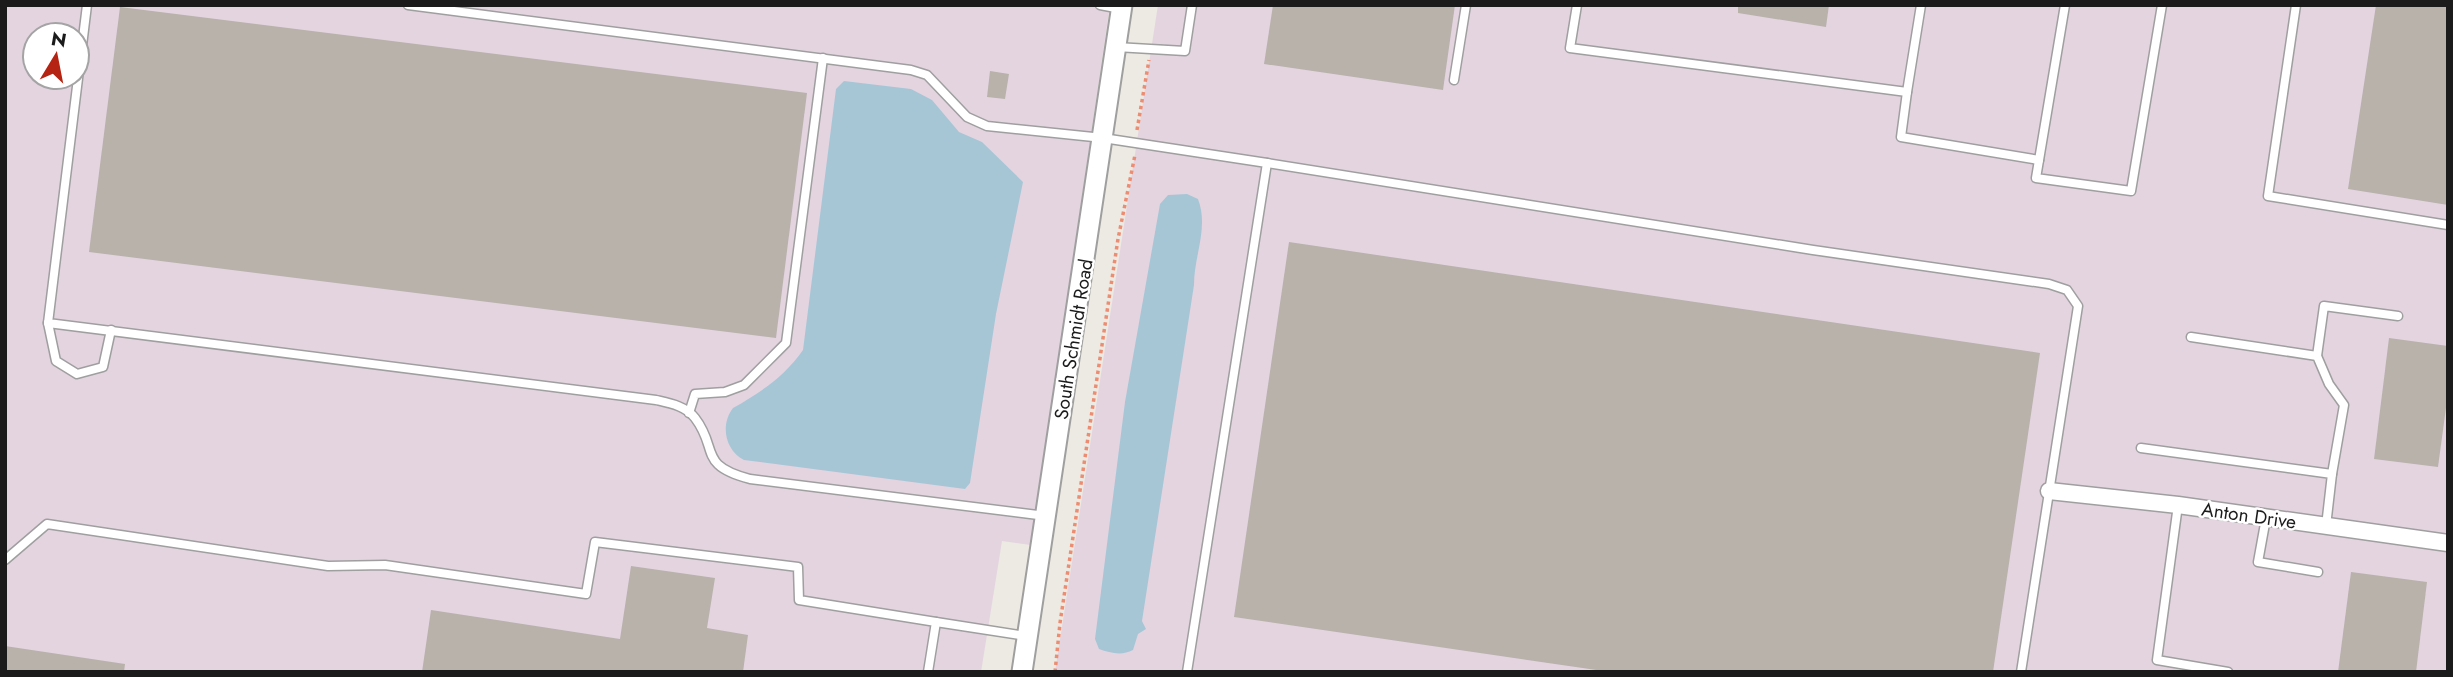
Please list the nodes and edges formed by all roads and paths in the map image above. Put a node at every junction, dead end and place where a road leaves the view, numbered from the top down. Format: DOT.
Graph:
graph roads {
  1 [pos="87,5"];
  2 [pos="408,5"];
  3 [pos="1100,5"];
  4 [pos="1192,5"];
  5 [pos="1466,5"];
  6 [pos="1577,5"];
  7 [pos="1920,5"];
  8 [pos="2065,5"];
  9 [pos="2162,5"];
  10 [pos="2296,5"];
  11 [pos="1121,7"];
  12 [pos="1116,47"];
  13 [pos="823,58"];
  14 [pos="1149,60"];
  15 [pos="1454,80"];
  16 [pos="1907,92"];
  17 [pos="1103,138"];
  18 [pos="1136,144"];
  19 [pos="2039,160"];
  20 [pos="1267,163"];
  21 [pos="2448,225"];
  22 [pos="2398,316"];
  23 [pos="48,323"];
  24 [pos="111,330"];
  25 [pos="2191,337"];
  26 [pos="2317,356"];
  27 [pos="689,413"];
  28 [pos="2141,448"];
  29 [pos="2332,474"];
  30 [pos="2049,491"];
  31 [pos="2178,505"];
  32 [pos="1046,516"];
  33 [pos="2266,518"];
  34 [pos="2326,526"];
  35 [pos="2448,544"];
  36 [pos="5,560"];
  37 [pos="2318,572"];
  38 [pos="936,622"];
  39 [pos="1028,636"];
  40 [pos="928,672"];
  41 [pos="1022,672"];
  42 [pos="1055,672"];
  43 [pos="1186,672"];
  44 [pos="2021,672"];
  45 [pos="2228,672"];
  1 -- 23 [label="lane"];
  2 -- 13 [label="lane"];
  3 -- 11 [label="lane"];
  4 -- 12 [label="lane"];
  5 -- 15 [label="lane"];
  6 -- 16 [label="lane"];
  7 -- 16 [label="lane"];
  8 -- 19 [label="lane"];
  9 -- 19 [label="lane"];
  10 -- 21 [label="lane"];
  11 -- 12 [label="street, South Schmidt Road"];
  12 -- 17 [label="street, South Schmidt Road"];
  13 -- 17 [label="lane"];
  13 -- 27 [label="lane"];
  14 -- 18 [label="path"];
  16 -- 19 [label="lane"];
  17 -- 18 [label="lane"];
  17 -- 32 [label="street, South Schmidt Road"];
  18 -- 20 [label="lane"];
  18 -- 42 [label="path"];
  20 -- 30 [label="lane"];
  20 -- 43 [label="lane"];
  22 -- 26 [label="lane"];
  23 -- 24 [label="lane"];
  23 -- 24 [label="lane"];
  24 -- 27 [label="lane"];
  25 -- 26 [label="lane"];
  26 -- 29 [label="lane"];
  27 -- 32 [label="lane"];
  28 -- 29 [label="lane"];
  29 -- 34 [label="lane"];
  30 -- 31 [label="street, Anton Drive"];
  30 -- 44 [label="lane"];
  31 -- 33 [label="street, Anton Drive"];
  31 -- 45 [label="lane"];
  32 -- 39 [label="street, South Schmidt Road"];
  33 -- 34 [label="street, Anton Drive"];
  33 -- 37 [label="lane"];
  34 -- 35 [label="street, Anton Drive"];
  36 -- 38 [label="lane"];
  38 -- 39 [label="lane"];
  38 -- 40 [label="lane"];
  39 -- 41 [label="street, South Schmidt Road"];
}
